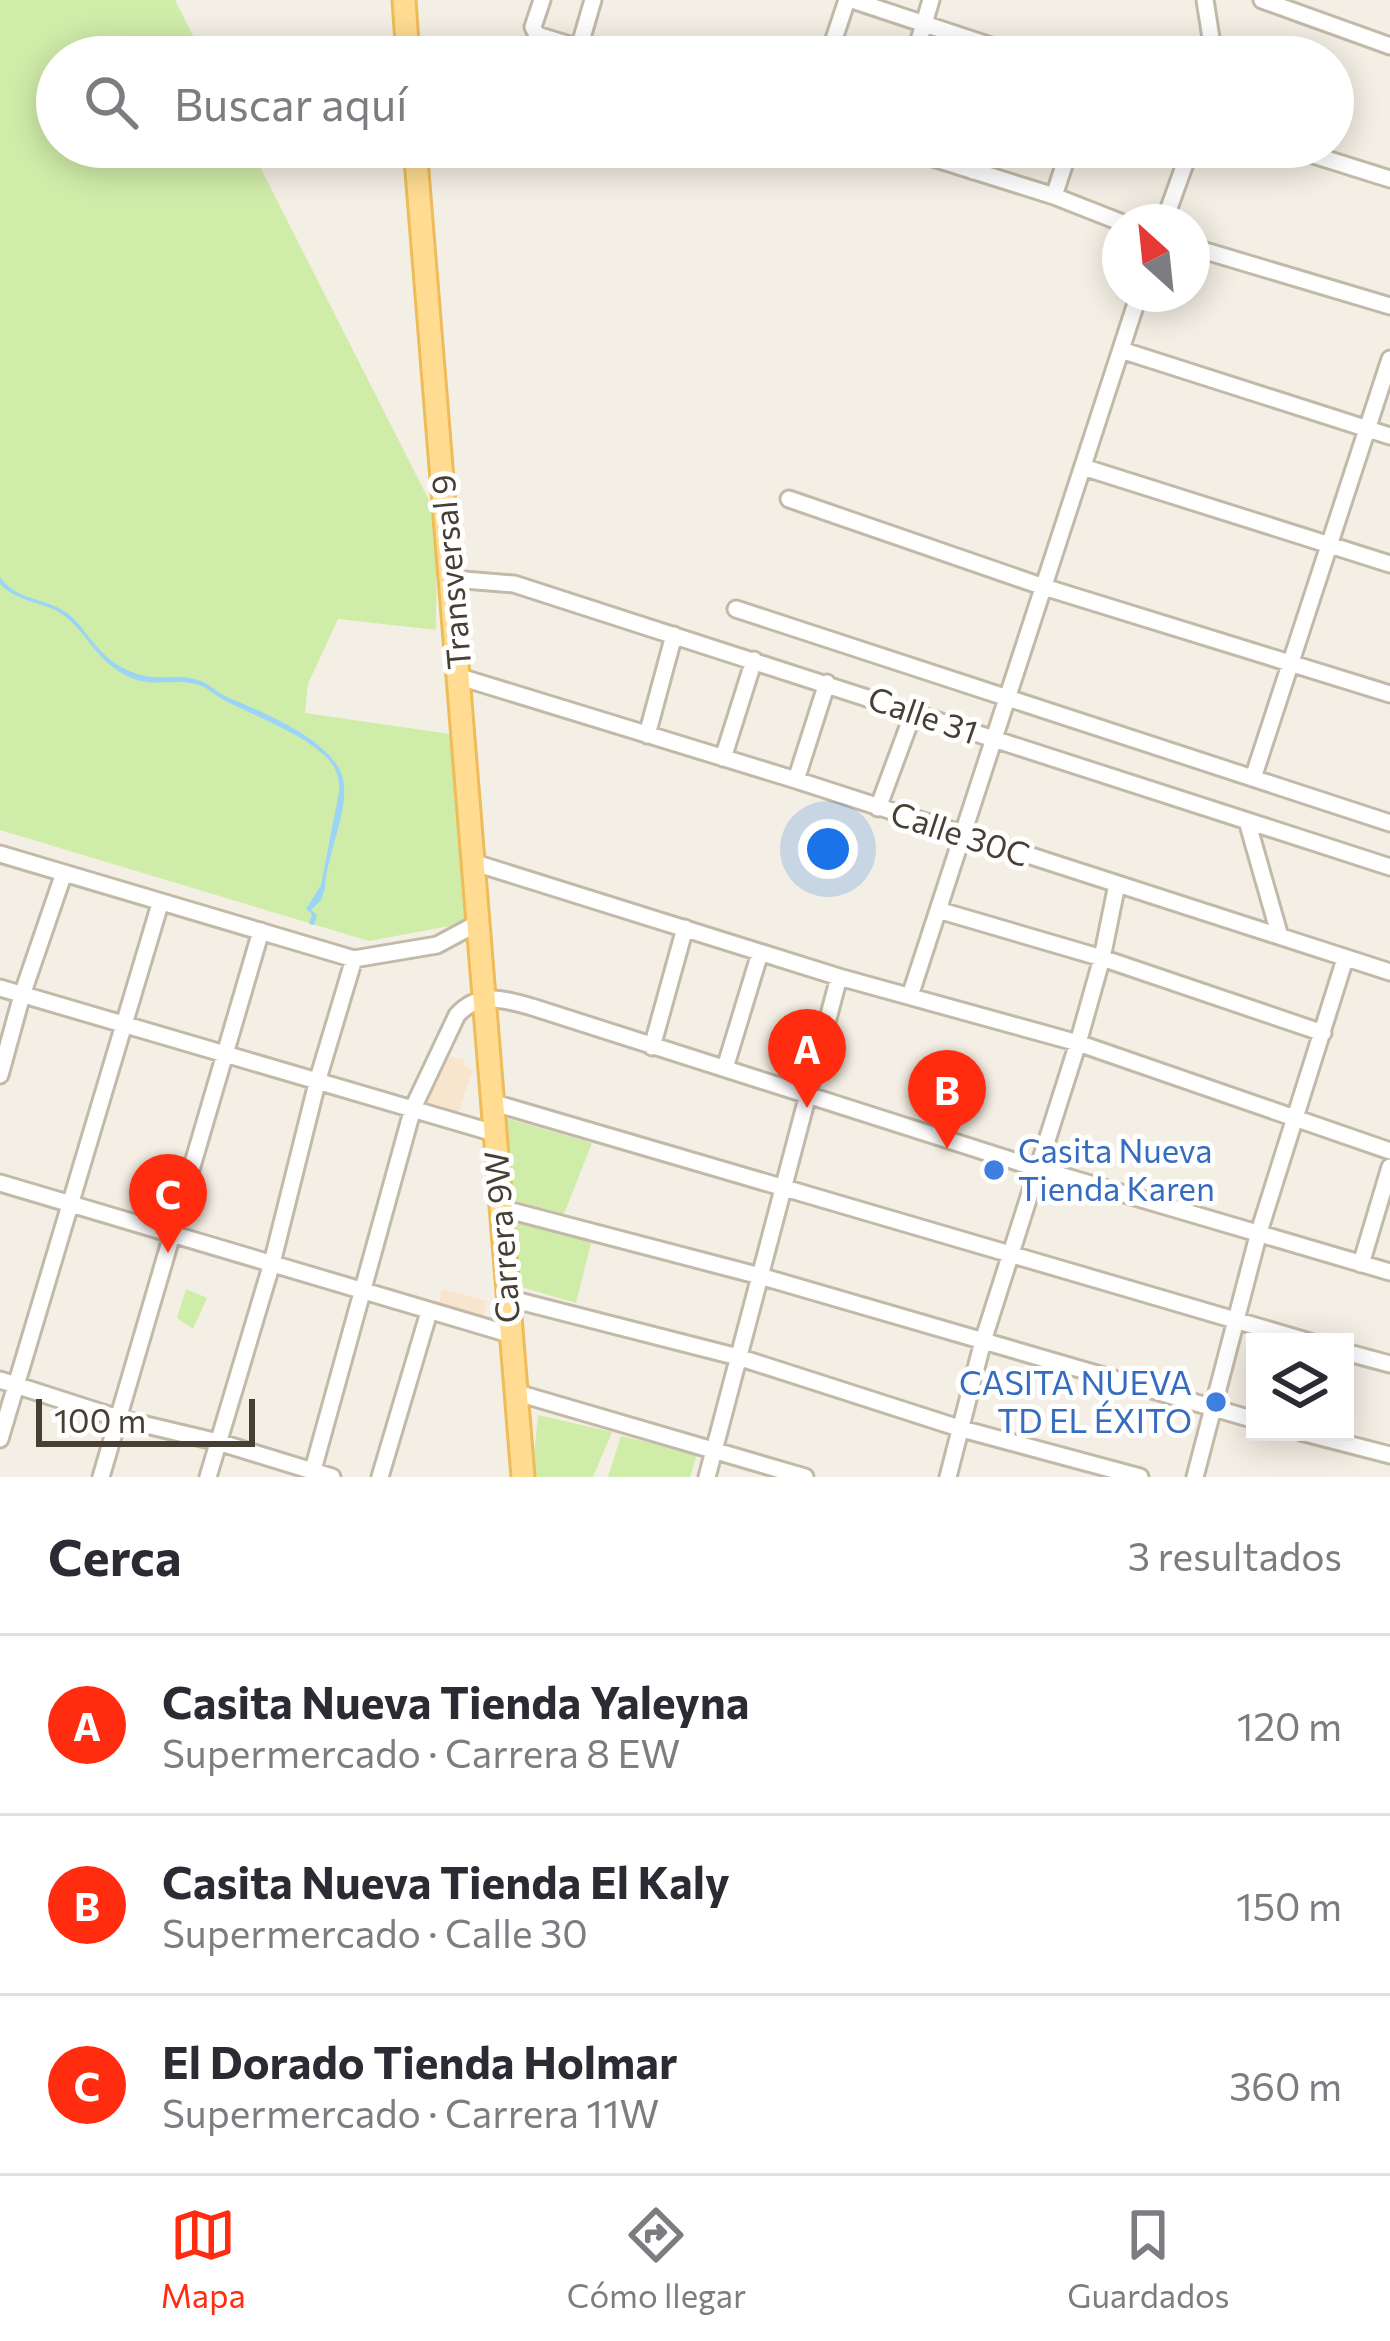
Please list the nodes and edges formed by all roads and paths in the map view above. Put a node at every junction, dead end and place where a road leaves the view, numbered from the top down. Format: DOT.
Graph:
graph roads {
  1 [pos="404,0"];
  2 [pos="542,0"];
  3 [pos="593,0"];
  4 [pos="850,0"];
  5 [pos="931,0"];
  6 [pos="1205,0"];
  7 [pos="1262,0"];
  8 [pos="924,24"];
  9 [pos="407,36"];
  10 [pos="547,36"];
  11 [pos="582,36"];
  12 [pos="836,36"];
  13 [pos="920,36"];
  14 [pos="958,36"];
  15 [pos="1211,36"];
  16 [pos="1390,46"];
  17 [pos="417,168"];
  18 [pos="966,168"];
  19 [pos="1063,168"];
  20 [pos="1183,168"];
  21 [pos="1354,168"];
  22 [pos="973,170"];
  23 [pos="1390,179"];
  24 [pos="1054,196"];
  25 [pos="1170,204"];
  26 [pos="1102,215"];
  27 [pos="1210,252"];
  28 [pos="1390,306"];
  29 [pos="1133,312"];
  30 [pos="1121,350"];
  31 [pos="1390,359"];
  32 [pos="1367,429"];
  33 [pos="1390,436"];
  34 [pos="1083,467"];
  35 [pos="789,499"];
  36 [pos="1330,545"];
  37 [pos="1390,564"];
  38 [pos="452,579"];
  39 [pos="1044,586"];
  40 [pos="736,609"];
  41 [pos="674,635"];
  42 [pos="754,660"];
  43 [pos="1292,662"];
  44 [pos="460,677"];
  45 [pos="827,683"];
  46 [pos="1390,694"];
  47 [pos="1008,696"];
  48 [pos="914,711"];
  49 [pos="647,735"];
  50 [pos="994,740"];
  51 [pos="723,758"];
  52 [pos="1253,778"];
  53 [pos="796,780"];
  54 [pos="878,808"];
  55 [pos="1247,820"];
  56 [pos="1390,823"];
  57 [pos="962,836"];
  58 [pos="0,854"];
  59 [pos="472,862"];
  60 [pos="1390,867"];
  61 [pos="64,873"];
  62 [pos="1117,884"];
  63 [pos="160,904"];
  64 [pos="938,910"];
  65 [pos="478,923"];
  66 [pos="685,928"];
  67 [pos="261,932"];
  68 [pos="1279,933"];
  69 [pos="760,953"];
  70 [pos="1102,958"];
  71 [pos="354,959"];
  72 [pos="1345,959"];
  73 [pos="1390,972"];
  74 [pos="839,977"];
  75 [pos="0,988"];
  76 [pos="22,995"];
  77 [pos="910,996"];
  78 [pos="485,998"];
  79 [pos="122,1024"];
  80 [pos="1323,1033"];
  81 [pos="1078,1043"];
  82 [pos="652,1047"];
  83 [pos="224,1053"];
  84 [pos="725,1068"];
  85 [pos="0,1075"];
  86 [pos="318,1079"];
  87 [pos="806,1094"];
  88 [pos="490,1102"];
  89 [pos="413,1108"];
  90 [pos="1293,1119"];
  91 [pos="494,1133"];
  92 [pos="1390,1151"];
  93 [pos="1390,1167"];
  94 [pos="1036,1168"];
  95 [pos="0,1183"];
  96 [pos="785,1191"];
  97 [pos="69,1203"];
  98 [pos="500,1208"];
  99 [pos="1259,1232"];
  100 [pos="175,1235"];
  101 [pos="1010,1254"];
  102 [pos="272,1262"];
  103 [pos="1361,1264"];
  104 [pos="1390,1272"];
  105 [pos="760,1276"];
  106 [pos="362,1290"];
  107 [pos="507,1298"];
  108 [pos="429,1312"];
  109 [pos="1236,1321"];
  110 [pos="1278,1333"];
  111 [pos="508,1334"];
  112 [pos="983,1341"];
  113 [pos="1354,1354"];
  114 [pos="738,1357"];
  115 [pos="1390,1364"];
  116 [pos="8,1382"];
  117 [pos="514,1392"];
  118 [pos="1215,1409"];
  119 [pos="1246,1418"];
  120 [pos="121,1419"];
  121 [pos="962,1429"];
  122 [pos="0,1439"];
  123 [pos="1336,1441"];
  124 [pos="218,1442"];
  125 [pos="714,1450"];
  126 [pos="1390,1455"];
  127 [pos="312,1474"];
  128 [pos="101,1477"];
  129 [pos="208,1477"];
  130 [pos="332,1477"];
  131 [pos="380,1477"];
  132 [pos="523,1477"];
  133 [pos="707,1477"];
  134 [pos="805,1477"];
  135 [pos="948,1477"];
  136 [pos="1140,1477"];
  137 [pos="1195,1477"];
  1 -- 9 [label="main road"];
  2 -- 10 [label="street"];
  3 -- 11 [label="street"];
  4 -- 8 [label="street"];
  4 -- 12 [label="street"];
  5 -- 8 [label="street"];
  6 -- 15 [label="street"];
  7 -- 16 [label="street"];
  8 -- 13 [label="street"];
  8 -- 14 [label="street"];
  17 -- 38 [label="main road, Transversal 9"];
  18 -- 22 [label="street"];
  19 -- 24 [label="street"];
  20 -- 25 [label="street"];
  21 -- 23 [label="street"];
  22 -- 24 [label="street"];
  24 -- 26 [label="street"];
  27 -- 28 [label="street"];
  29 -- 30 [label="street"];
  30 -- 32 [label="street"];
  30 -- 34 [label="street"];
  31 -- 32 [label="street"];
  32 -- 33 [label="street"];
  32 -- 36 [label="street"];
  34 -- 36 [label="street"];
  34 -- 39 [label="street"];
  35 -- 39 [label="street"];
  36 -- 37 [label="street"];
  36 -- 43 [label="street"];
  38 -- 41 [label="street, Calle 31"];
  38 -- 44 [label="main road, Transversal 9"];
  39 -- 43 [label="street"];
  39 -- 47 [label="street"];
  40 -- 47 [label="street, Calle 31"];
  41 -- 42 [label="street, Calle 31"];
  41 -- 49 [label="street"];
  42 -- 45 [label="street, Calle 31"];
  42 -- 51 [label="street"];
  43 -- 46 [label="street"];
  43 -- 52 [label="street"];
  44 -- 49 [label="street, Calle 30C"];
  44 -- 59 [label="main road, Transversal 9"];
  45 -- 48 [label="street, Calle 31"];
  45 -- 53 [label="street"];
  47 -- 50 [label="street"];
  47 -- 52 [label="street, Calle 31"];
  48 -- 50 [label="street, Calle 31"];
  48 -- 54 [label="street"];
  49 -- 51 [label="street, Calle 30C"];
  50 -- 55 [label="street, Calle 31"];
  50 -- 57 [label="street"];
  51 -- 53 [label="street, Calle 30C"];
  52 -- 56 [label="street, Calle 31"];
  53 -- 54 [label="street, Calle 30C"];
  54 -- 57 [label="street, Calle 30C"];
  55 -- 60 [label="street, Calle 31"];
  55 -- 68 [label="street"];
  57 -- 62 [label="street, Calle 30C"];
  57 -- 64 [label="street"];
  58 -- 61 [label="street"];
  59 -- 65 [label="main road, Transversal 9"];
  59 -- 66 [label="street"];
  61 -- 63 [label="street"];
  61 -- 76 [label="street"];
  62 -- 68 [label="street, Calle 30C"];
  62 -- 70 [label="street"];
  63 -- 67 [label="street"];
  63 -- 79 [label="street"];
  64 -- 70 [label="street"];
  64 -- 77 [label="street"];
  65 -- 71 [label="street"];
  65 -- 78 [label="main road, Transversal 9"];
  66 -- 69 [label="street"];
  66 -- 82 [label="street"];
  67 -- 71 [label="street"];
  67 -- 83 [label="street"];
  68 -- 72 [label="street, Calle 30C"];
  69 -- 74 [label="street"];
  69 -- 84 [label="street"];
  70 -- 80 [label="street"];
  70 -- 81 [label="street"];
  71 -- 86 [label="street"];
  72 -- 73 [label="street, Calle 30C"];
  72 -- 80 [label="street"];
  74 -- 77 [label="street"];
  74 -- 87 [label="street"];
  75 -- 76 [label="street"];
  76 -- 79 [label="street"];
  76 -- 85 [label="street"];
  77 -- 81 [label="street"];
  78 -- 82 [label="street"];
  78 -- 88 [label="main road, Carrera 9W"];
  78 -- 89 [label="street"];
  79 -- 83 [label="street"];
  79 -- 97 [label="street"];
  80 -- 90 [label="street"];
  81 -- 90 [label="street"];
  81 -- 94 [label="street"];
  82 -- 84 [label="street"];
  83 -- 86 [label="street"];
  83 -- 100 [label="street"];
  84 -- 87 [label="street"];
  86 -- 89 [label="street"];
  86 -- 102 [label="street"];
  87 -- 94 [label="street"];
  87 -- 96 [label="street"];
  88 -- 91 [label="main road, Carrera 9W"];
  88 -- 96 [label="street"];
  89 -- 91 [label="street"];
  89 -- 106 [label="street"];
  90 -- 92 [label="street"];
  90 -- 99 [label="street"];
  91 -- 98 [label="main road, Carrera 9W"];
  93 -- 103 [label="street"];
  94 -- 99 [label="street"];
  94 -- 101 [label="street"];
  95 -- 97 [label="street"];
  96 -- 101 [label="street"];
  96 -- 105 [label="street"];
  97 -- 100 [label="street"];
  97 -- 116 [label="street"];
  98 -- 105 [label="street"];
  98 -- 107 [label="main road, Carrera 9W"];
  99 -- 103 [label="street"];
  99 -- 109 [label="street"];
  100 -- 102 [label="street"];
  100 -- 120 [label="street"];
  101 -- 109 [label="street"];
  101 -- 112 [label="street"];
  102 -- 106 [label="street"];
  102 -- 124 [label="street"];
  103 -- 104 [label="street"];
  105 -- 112 [label="street"];
  105 -- 114 [label="street"];
  106 -- 108 [label="street"];
  106 -- 127 [label="street"];
  107 -- 111 [label="main road, Carrera 9W"];
  107 -- 114 [label="street"];
  108 -- 111 [label="street"];
  108 -- 131 [label="street"];
  109 -- 110 [label="street"];
  109 -- 118 [label="street"];
  111 -- 117 [label="main road, Carrera 9W"];
  112 -- 118 [label="street"];
  112 -- 121 [label="street"];
  113 -- 115 [label="street"];
  114 -- 121 [label="street"];
  114 -- 125 [label="street"];
  116 -- 120 [label="street"];
  116 -- 122 [label="street"];
  117 -- 125 [label="street"];
  117 -- 132 [label="main road, Carrera 9W"];
  118 -- 119 [label="street"];
  118 -- 137 [label="street"];
  120 -- 124 [label="street"];
  120 -- 128 [label="street"];
  121 -- 135 [label="street"];
  121 -- 136 [label="street"];
  123 -- 126 [label="street"];
  124 -- 127 [label="street"];
  124 -- 129 [label="street"];
  125 -- 133 [label="street"];
  125 -- 134 [label="street"];
  127 -- 130 [label="street"];
}
